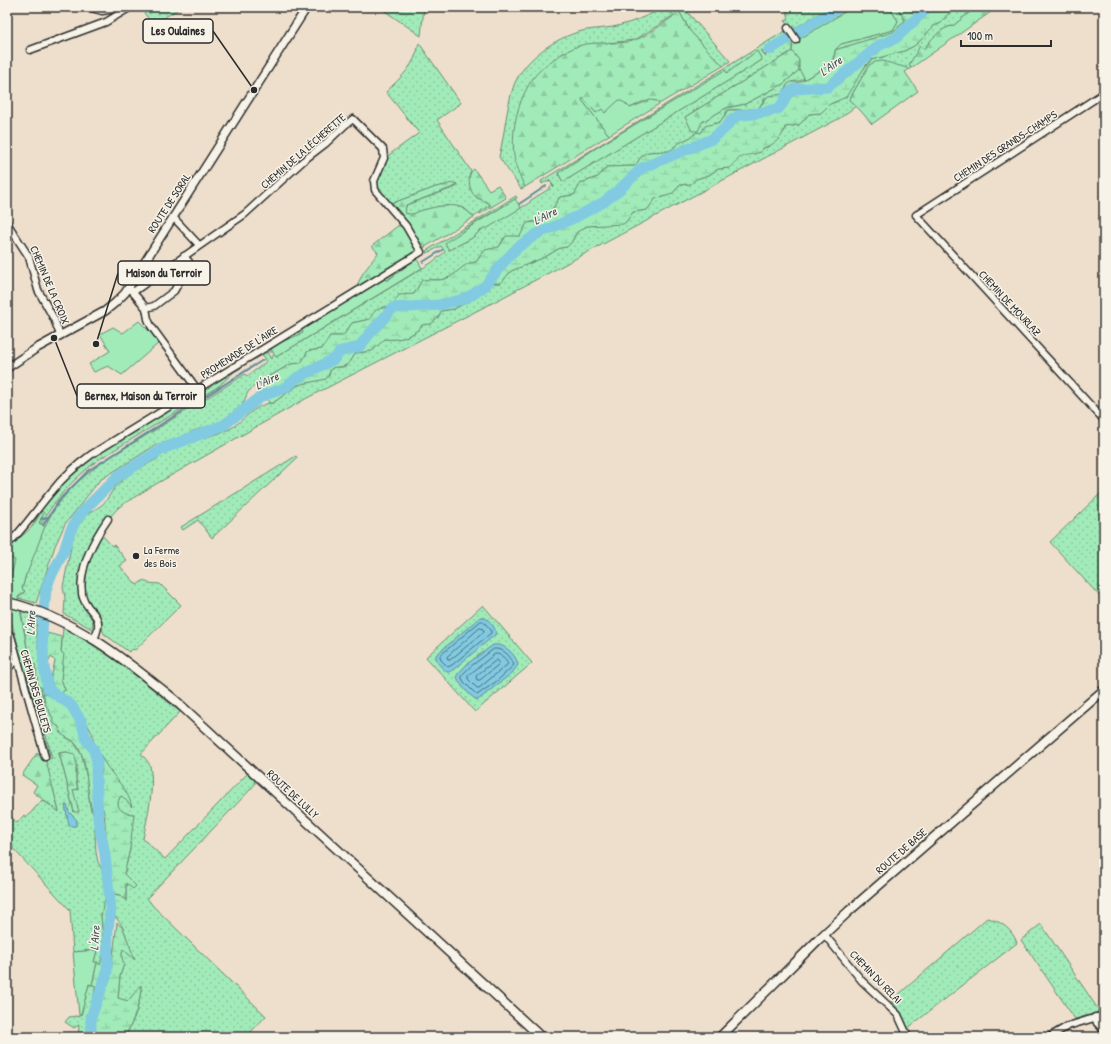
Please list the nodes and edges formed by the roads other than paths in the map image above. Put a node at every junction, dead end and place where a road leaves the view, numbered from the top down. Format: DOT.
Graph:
graph roads {
  1 [pos="88,7"];
  2 [pos="130,7"];
  3 [pos="307,7"];
  4 [pos="789,30"];
  5 [pos="796,40"];
  6 [pos="30,50"];
  7 [pos="1104,93"];
  8 [pos="916,215"];
  9 [pos="173,217"];
  10 [pos="7,223"];
  11 [pos="199,245"];
  12 [pos="421,252"];
  13 [pos="184,256"];
  14 [pos="131,290"];
  15 [pos="146,308"];
  16 [pos="60,335"];
  17 [pos="7,368"];
  18 [pos="197,389"];
  19 [pos="1104,420"];
  20 [pos="108,519"];
  21 [pos="7,544"];
  22 [pos="7,602"];
  23 [pos="7,631"];
  24 [pos="94,639"];
  25 [pos="17,660"];
  26 [pos="7,669"];
  27 [pos="1104,690"];
  28 [pos="45,757"];
  29 [pos="824,934"];
  30 [pos="1104,1015"];
  31 [pos="1095,1017"];
  32 [pos="1104,1030"];
  33 [pos="540,1037"];
  34 [pos="720,1037"];
  35 [pos="908,1037"];
  36 [pos="1049,1037"];
  1 -- 2 [label="street"];
  2 -- 6 [label="street"];
  3 -- 9 [label="street, ROUTE DE SORAL"];
  4 -- 5 [label="street"];
  7 -- 8 [label="street, CHEMIN DES GRANDS-CHAMPS"];
  8 -- 19 [label="street, CHEMIN DE MOURLAZ"];
  9 -- 11 [label="street"];
  9 -- 14 [label="street, ROUTE DE SORAL"];
  10 -- 16 [label="street, CHEMIN DE LA CROIX"];
  11 -- 12 [label="street, CHEMIN DE LA LÉCHERETTE"];
  11 -- 13 [label="street, CHEMIN DE LA LÉCHERETTE"];
  12 -- 18 [label="street, PROMENADE DE L'AIRE"];
  13 -- 14 [label="street, CHEMIN DE LA LÉCHERETTE"];
  13 -- 15 [label="street"];
  14 -- 15 [label="street"];
  14 -- 16 [label="street, ROUTE DE SORAL"];
  15 -- 18 [label="street"];
  16 -- 17 [label="street, ROUTE DE SORAL"];
  18 -- 21 [label="street, PROMENADE DE L'AIRE"];
  20 -- 24 [label="street"];
  22 -- 24 [label="main road, ROUTE DE LULLY"];
  23 -- 25 [label="street, CHEMIN DES BULLETS"];
  24 -- 33 [label="main road, ROUTE DE LULLY"];
  25 -- 26 [label="street"];
  25 -- 28 [label="street, CHEMIN DES BULLETS"];
  27 -- 29 [label="main road, ROUTE DE BASE"];
  29 -- 34 [label="main road, ROUTE DE BASE"];
  29 -- 35 [label="street, CHEMIN DU RELAI"];
  30 -- 31 [label="street"];
  31 -- 32 [label="street"];
  31 -- 36 [label="street"];
}
